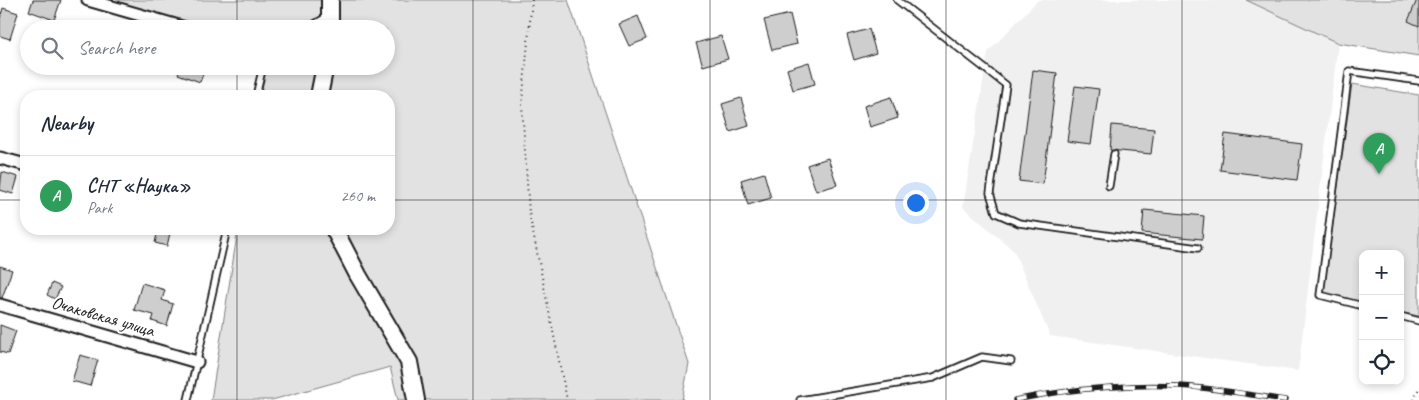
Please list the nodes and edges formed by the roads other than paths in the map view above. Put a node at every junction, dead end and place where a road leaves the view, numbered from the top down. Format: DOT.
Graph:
graph roads {
  1 [pos="88,0"];
  2 [pos="897,0"];
  3 [pos="158,20"];
  4 [pos="261,75"];
  5 [pos="323,75"];
  6 [pos="1419,81"];
  7 [pos="257,90"];
  8 [pos="320,90"];
  9 [pos="1114,154"];
  10 [pos="0,158"];
  11 [pos="20,163"];
  12 [pos="1109,186"];
  13 [pos="226,235"];
  14 [pos="337,235"];
  15 [pos="1198,248"];
  16 [pos="0,305"];
  17 [pos="1359,305"];
  18 [pos="1404,317"];
  19 [pos="1419,321"];
  20 [pos="1011,361"];
  21 [pos="197,362"];
  22 [pos="188,400"];
  23 [pos="416,400"];
  24 [pos="800,400"];
  1 -- 3 [label="street"];
  2 -- 15 [label="lane"];
  4 -- 7 [label="lane"];
  5 -- 8 [label="main road"];
  6 -- 17 [label="lane"];
  9 -- 12 [label="lane"];
  10 -- 11 [label="street"];
  13 -- 21 [label="lane"];
  14 -- 23 [label="main road"];
  16 -- 21 [label="street, Очаковская улица"];
  18 -- 19 [label="lane"];
  20 -- 24 [label="lane"];
  21 -- 22 [label="lane"];
}
